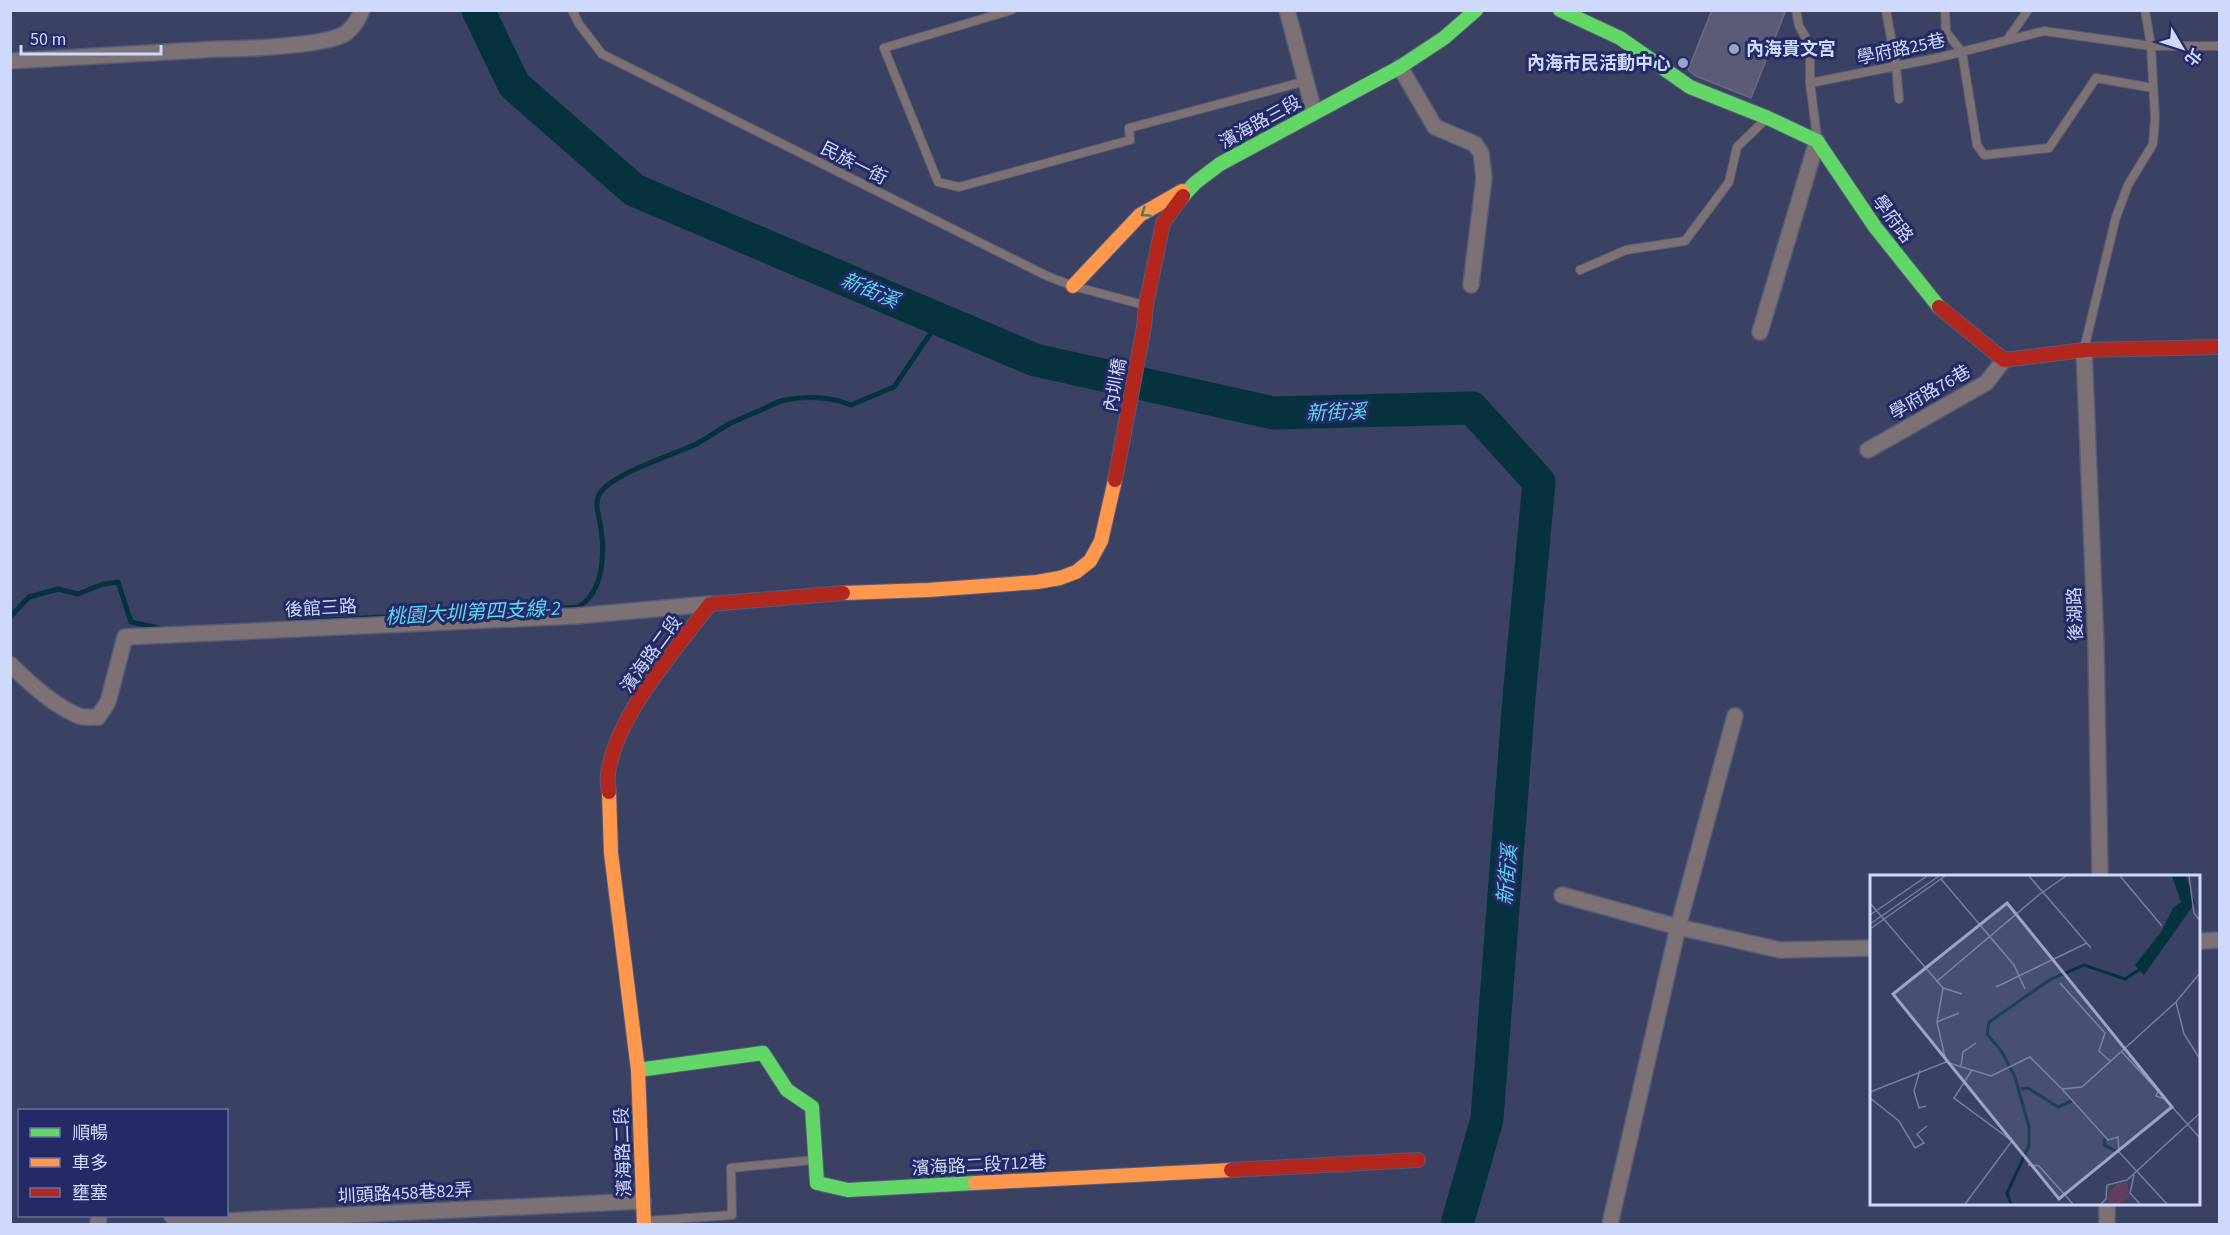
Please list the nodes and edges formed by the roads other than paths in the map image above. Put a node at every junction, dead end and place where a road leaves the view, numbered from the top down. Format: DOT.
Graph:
graph roads {
  1 [pos="362,10"];
  2 [pos="573,10"];
  3 [pos="1012,10"];
  4 [pos="1287,10"];
  5 [pos="1476,10"];
  6 [pos="1560,10"];
  7 [pos="1796,10"];
  8 [pos="1886,10"];
  9 [pos="1945,10"];
  10 [pos="2028,10"];
  11 [pos="2145,10"];
  12 [pos="2007,40"];
  13 [pos="2151,46"];
  14 [pos="2220,46"];
  15 [pos="1962,51"];
  16 [pos="10,61"];
  17 [pos="1896,66"];
  18 [pos="1400,67"];
  19 [pos="1306,81"];
  20 [pos="1810,83"];
  21 [pos="2153,88"];
  22 [pos="1899,99"];
  23 [pos="1314,112"];
  24 [pos="1768,118"];
  25 [pos="1817,141"];
  26 [pos="1195,183"];
  27 [pos="1580,270"];
  28 [pos="1471,285"];
  29 [pos="1073,286"];
  30 [pos="1146,305"];
  31 [pos="1144,327"];
  32 [pos="1760,332"];
  33 [pos="2220,347"];
  34 [pos="2084,350"];
  35 [pos="2004,360"];
  36 [pos="1868,450"];
  37 [pos="710,604"];
  38 [pos="10,664"];
  39 [pos="1735,716"];
  40 [pos="2100,875"];
  41 [pos="1562,895"];
  42 [pos="1678,927"];
  43 [pos="2220,940"];
  44 [pos="2200,941"];
  45 [pos="1870,948"];
  46 [pos="638,1070"];
  47 [pos="816,1160"];
  48 [pos="1418,1160"];
  49 [pos="643,1201"];
  50 [pos="2107,1205"];
  51 [pos="174,1217"];
  52 [pos="644,1223"];
  53 [pos="1610,1224"];
  54 [pos="2107,1224"];
  1 -- 16 [label="street"];
  2 -- 29 [label="lane, 民族一街"];
  3 -- 19 [label="lane"];
  4 -- 19 [label="street"];
  5 -- 18 [label="street, 濱海路三段"];
  6 -- 24 [label="street"];
  7 -- 20 [label="lane"];
  8 -- 17 [label="lane"];
  9 -- 15 [label="lane"];
  10 -- 12 [label="lane"];
  11 -- 13 [label="lane"];
  12 -- 13 [label="lane, 學府路25巷"];
  12 -- 15 [label="lane, 學府路25巷"];
  13 -- 14 [label="lane, 學府路25巷"];
  13 -- 21 [label="lane"];
  15 -- 17 [label="lane, 學府路25巷"];
  15 -- 21 [label="lane"];
  17 -- 20 [label="lane, 學府路25巷"];
  17 -- 22 [label="lane"];
  18 -- 23 [label="street, 濱海路三段"];
  18 -- 28 [label="street"];
  19 -- 23 [label="street"];
  20 -- 25 [label="lane"];
  21 -- 34 [label="lane"];
  23 -- 26 [label="street, 濱海路三段"];
  24 -- 25 [label="street"];
  24 -- 27 [label="lane"];
  25 -- 32 [label="street"];
  25 -- 35 [label="street, 學府路"];
  26 -- 29 [label="street, one-way"];
  26 -- 30 [label="street, 濱海路三段"];
  29 -- 30 [label="lane, 民族一街"];
  30 -- 31 [label="street, 濱海路三段"];
  31 -- 37 [label="street, 內圳橋"];
  33 -- 34 [label="street"];
  34 -- 35 [label="street"];
  34 -- 40 [label="street, 後湖路"];
  35 -- 36 [label="street, 學府路76巷"];
  37 -- 38 [label="street, 後館三路"];
  37 -- 46 [label="street, 濱海路二段"];
  39 -- 42 [label="street"];
  41 -- 42 [label="street"];
  42 -- 45 [label="street"];
  42 -- 53 [label="street"];
  43 -- 44 [label="street"];
  46 -- 47 [label="street, 濱海路二段712巷"];
  46 -- 49 [label="street, 濱海路二段"];
  47 -- 48 [label="street, 濱海路二段712巷"];
  47 -- 52 [label="lane"];
  49 -- 51 [label="street, 圳頭路458巷82弄"];
  49 -- 52 [label="street, 濱海路二段"];
  50 -- 54 [label="street"];
}
